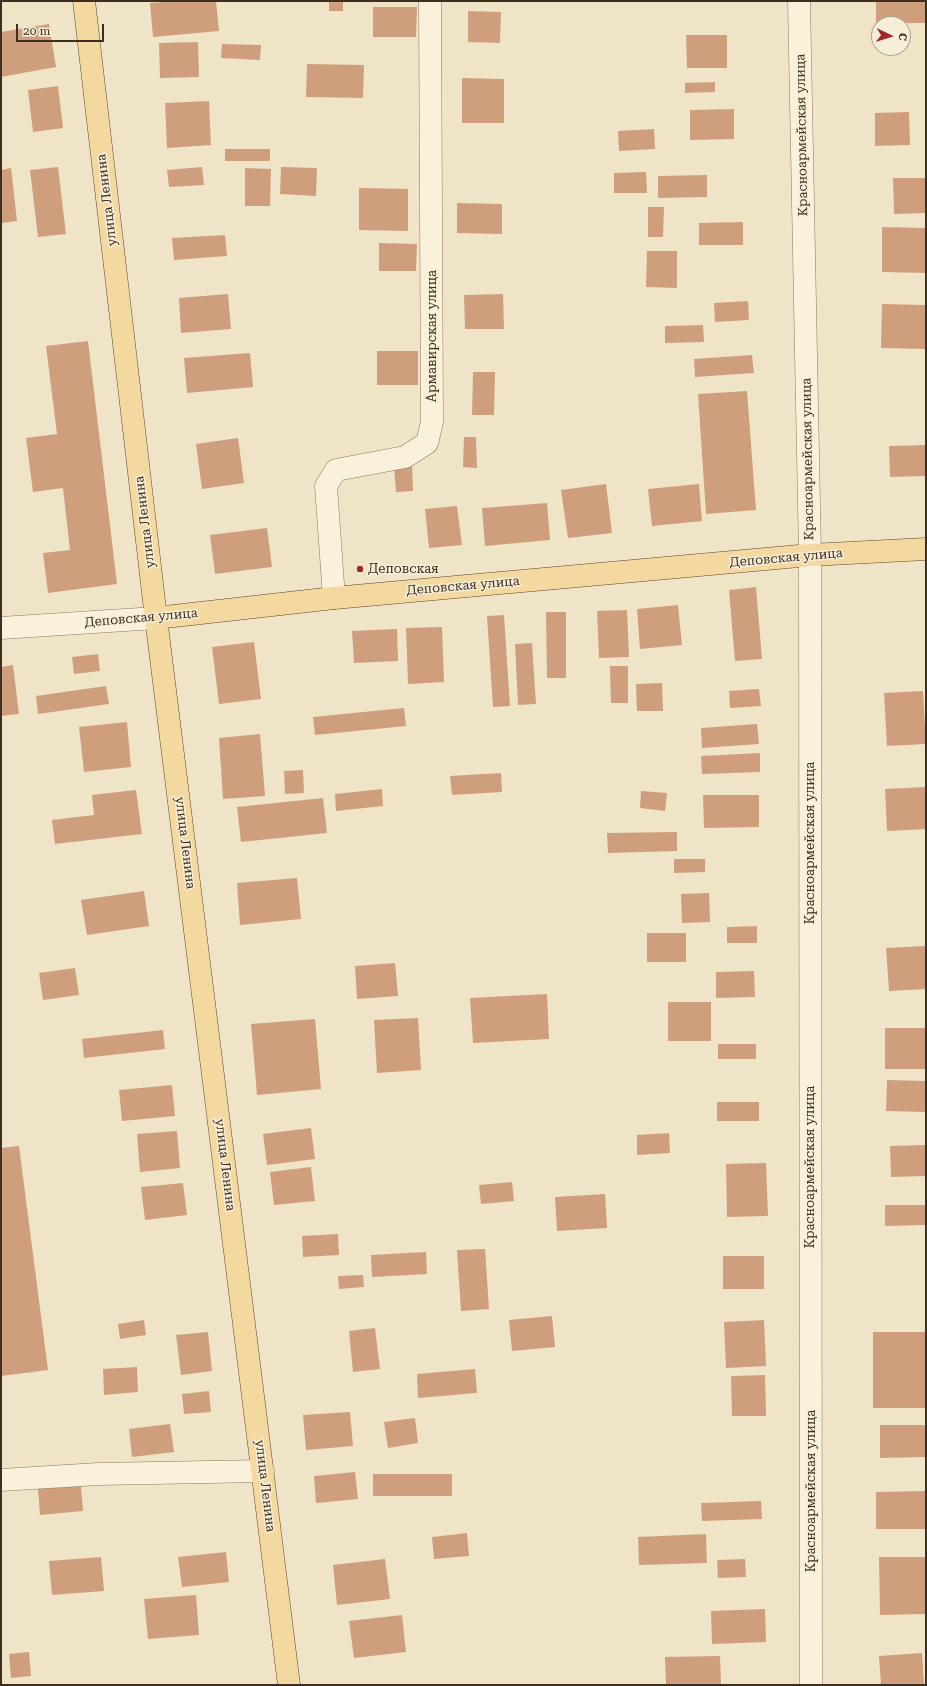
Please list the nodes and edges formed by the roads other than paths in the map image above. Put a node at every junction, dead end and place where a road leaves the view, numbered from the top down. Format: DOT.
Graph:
graph roads {
  1 [pos="84,1"];
  2 [pos="430,1"];
  3 [pos="799,1"];
  4 [pos="926,548"];
  5 [pos="810,555"];
  6 [pos="334,598"];
  7 [pos="156,618"];
  8 [pos="1,628"];
  9 [pos="263,1471"];
  10 [pos="1,1480"];
  11 [pos="289,1685"];
  12 [pos="811,1685"];
  1 -- 7 [label="main road, улица Ленина"];
  2 -- 6 [label="street, Армавирская улица"];
  3 -- 5 [label="street, Красноармейская улица"];
  4 -- 5 [label="main road, Деповская улица"];
  5 -- 6 [label="main road, Деповская улица"];
  5 -- 12 [label="street, Красноармейская улица"];
  6 -- 7 [label="main road, Деповская улица"];
  7 -- 8 [label="street, Деповская улица"];
  7 -- 9 [label="main road, улица Ленина"];
  9 -- 10 [label="street"];
  9 -- 11 [label="main road, улица Ленина"];
}
